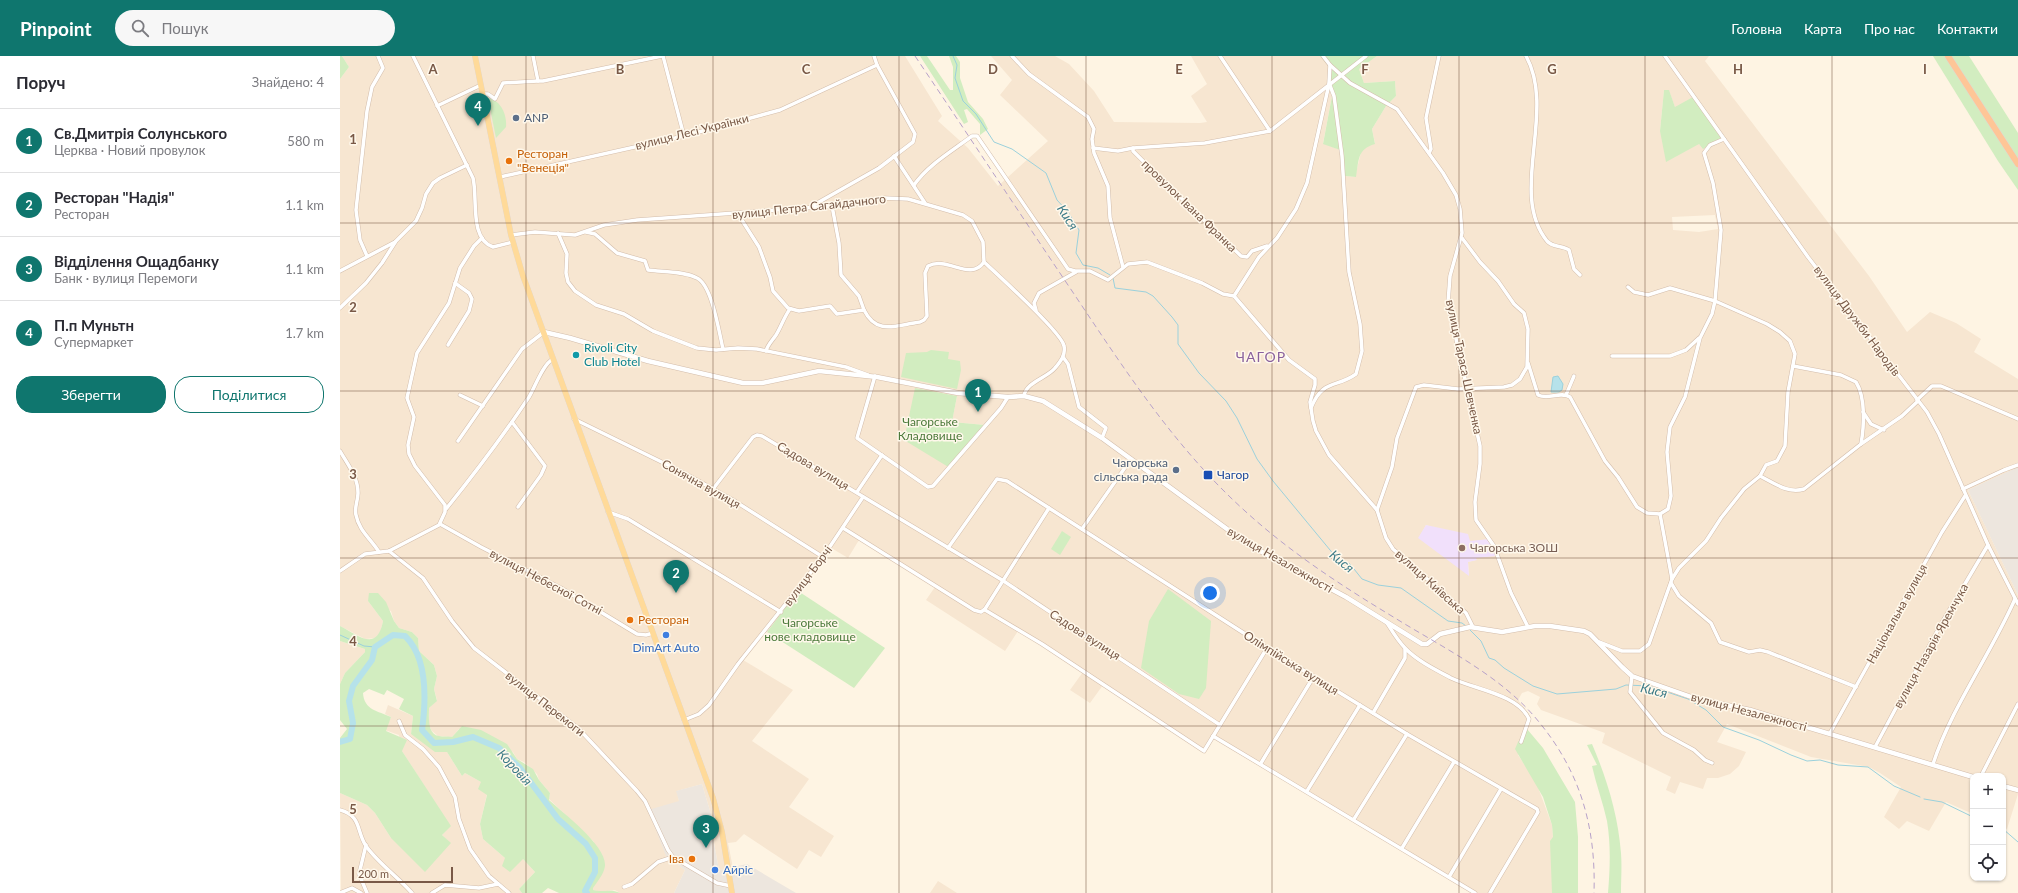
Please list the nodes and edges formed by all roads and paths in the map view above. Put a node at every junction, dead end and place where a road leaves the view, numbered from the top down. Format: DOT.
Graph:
graph roads {
  1 [pos="378,56"];
  2 [pos="413,56"];
  3 [pos="475,56"];
  4 [pos="533,56"];
  5 [pos="662,56"];
  6 [pos="874,56"];
  7 [pos="1012,56"];
  8 [pos="1220,56"];
  9 [pos="1322,56"];
  10 [pos="1366,56"];
  11 [pos="1439,56"];
  12 [pos="1526,56"];
  13 [pos="1665,56"];
  14 [pos="1948,56"];
  15 [pos="877,65"];
  16 [pos="1330,66"];
  17 [pos="1341,75"];
  18 [pos="538,81"];
  19 [pos="1329,83"];
  20 [pos="481,85"];
  21 [pos="483,94"];
  22 [pos="437,106"];
  23 [pos="1270,131"];
  24 [pos="684,136"];
  25 [pos="1724,139"];
  26 [pos="1093,148"];
  27 [pos="1133,148"];
  28 [pos="1429,153"];
  29 [pos="894,156"];
  30 [pos="2018,164"];
  31 [pos="466,165"];
  32 [pos="500,177"];
  33 [pos="914,185"];
  34 [pos="925,203"];
  35 [pos="832,206"];
  36 [pos="810,207"];
  37 [pos="738,214"];
  38 [pos="586,232"];
  39 [pos="558,234"];
  40 [pos="511,235"];
  41 [pos="482,238"];
  42 [pos="1462,238"];
  43 [pos="396,241"];
  44 [pos="513,242"];
  45 [pos="1270,244"];
  46 [pos="367,256"];
  47 [pos="984,262"];
  48 [pos="1122,267"];
  49 [pos="340,271"];
  50 [pos="1077,271"];
  51 [pos="1580,275"];
  52 [pos="455,283"];
  53 [pos="1628,287"];
  54 [pos="1234,296"];
  55 [pos="1715,301"];
  56 [pos="340,308"];
  57 [pos="790,310"];
  58 [pos="864,310"];
  59 [pos="1037,313"];
  60 [pos="544,332"];
  61 [pos="1700,338"];
  62 [pos="448,345"];
  63 [pos="723,349"];
  64 [pos="766,351"];
  65 [pos="1612,356"];
  66 [pos="1063,357"];
  67 [pos="553,359"];
  68 [pos="1528,361"];
  69 [pos="1793,366"];
  70 [pos="873,376"];
  71 [pos="1574,376"];
  72 [pos="1468,389"];
  73 [pos="460,395"];
  74 [pos="1566,395"];
  75 [pos="1024,396"];
  76 [pos="1008,397"];
  77 [pos="1918,400"];
  78 [pos="483,406"];
  79 [pos="1311,409"];
  80 [pos="1862,411"];
  81 [pos="574,419"];
  82 [pos="2018,419"];
  83 [pos="512,422"];
  84 [pos="1884,430"];
  85 [pos="1102,438"];
  86 [pos="458,441"];
  87 [pos="1861,444"];
  88 [pos="340,451"];
  89 [pos="882,455"];
  90 [pos="1131,459"];
  91 [pos="2018,465"];
  92 [pos="1760,476"];
  93 [pos="713,489"];
  94 [pos="1963,489"];
  95 [pos="857,492"];
  96 [pos="863,496"];
  97 [pos="1966,496"];
  98 [pos="518,507"];
  99 [pos="1049,508"];
  100 [pos="446,510"];
  101 [pos="1377,510"];
  102 [pos="608,512"];
  103 [pos="1660,514"];
  104 [pos="440,524"];
  105 [pos="843,528"];
  106 [pos="1082,529"];
  107 [pos="1988,545"];
  108 [pos="948,548"];
  109 [pos="390,551"];
  110 [pos="379,552"];
  111 [pos="823,557"];
  112 [pos="340,571"];
  113 [pos="1002,580"];
  114 [pos="1671,581"];
  115 [pos="2015,599"];
  116 [pos="2018,604"];
  117 [pos="985,610"];
  118 [pos="781,612"];
  119 [pos="1386,622"];
  120 [pos="1471,627"];
  121 [pos="1528,627"];
  122 [pos="653,633"];
  123 [pos="1595,640"];
  124 [pos="1267,648"];
  125 [pos="1406,649"];
  126 [pos="1314,676"];
  127 [pos="1632,676"];
  128 [pos="1856,687"];
  129 [pos="2018,704"];
  130 [pos="1360,705"];
  131 [pos="1373,713"];
  132 [pos="684,720"];
  133 [pos="399,721"];
  134 [pos="1220,725"];
  135 [pos="1830,733"];
  136 [pos="1407,734"];
  137 [pos="1213,736"];
  138 [pos="1521,742"];
  139 [pos="1875,747"];
  140 [pos="1454,762"];
  141 [pos="1261,763"];
  142 [pos="1712,763"];
  143 [pos="1932,764"];
  144 [pos="1983,773"];
  145 [pos="1970,776"];
  146 [pos="2006,787"];
  147 [pos="1501,789"];
  148 [pos="2018,790"];
  149 [pos="1307,791"];
  150 [pos="340,810"];
  151 [pos="1354,820"];
  152 [pos="366,845"];
  153 [pos="1402,848"];
  154 [pos="673,857"];
  155 [pos="1450,877"];
  156 [pos="498,884"];
  157 [pos="731,886"];
  158 [pos="624,887"];
  159 [pos="340,893"];
  160 [pos="361,893"];
  161 [pos="367,893"];
  162 [pos="412,893"];
  163 [pos="432,893"];
  164 [pos="509,893"];
  165 [pos="732,893"];
  166 [pos="1475,893"];
  167 [pos="1490,893"];
  1 -- 46 [label="street"];
  2 -- 22 [label="street"];
  3 -- 20 [label="main road"];
  4 -- 18 [label="street"];
  5 -- 18 [label="street"];
  5 -- 24 [label="street"];
  6 -- 15 [label="street"];
  7 -- 26 [label="street"];
  8 -- 23 [label="street"];
  9 -- 16 [label="street, вулиця Тараса Шевченка"];
  10 -- 17 [label="street"];
  11 -- 28 [label="street"];
  12 -- 51 [label="street"];
  13 -- 25 [label="street, вулиця Дружби Народів"];
  14 -- 30 [label="highway"];
  15 -- 24 [label="street, вулиця Лесі Українки"];
  15 -- 29 [label="street"];
  16 -- 17 [label="street, вулиця Тараса Шевченка"];
  16 -- 19 [label="street"];
  17 -- 19 [label="street"];
  17 -- 28 [label="street, вулиця Тараса Шевченка"];
  18 -- 21 [label="street"];
  19 -- 23 [label="street"];
  19 -- 45 [label="street"];
  19 -- 79 [label="street"];
  20 -- 21 [label="main road"];
  20 -- 22 [label="street"];
  21 -- 32 [label="main road"];
  22 -- 31 [label="street"];
  23 -- 27 [label="street"];
  24 -- 32 [label="street, вулиця Лесі Українки"];
  25 -- 55 [label="street"];
  25 -- 77 [label="street, вулиця Дружби Народів"];
  26 -- 27 [label="street"];
  26 -- 48 [label="street"];
  27 -- 45 [label="street, провулок Івана Франка"];
  28 -- 42 [label="street, вулиця Тараса Шевченка"];
  29 -- 33 [label="street"];
  29 -- 36 [label="street"];
  31 -- 41 [label="street"];
  31 -- 43 [label="street"];
  32 -- 40 [label="main road"];
  33 -- 34 [label="street"];
  33 -- 50 [label="street"];
  34 -- 35 [label="street, вулиця Петра Сагайдачного"];
  34 -- 47 [label="street, вулиця Петра Сагайдачного"];
  35 -- 36 [label="street, вулиця Петра Сагайдачного"];
  35 -- 58 [label="street"];
  36 -- 37 [label="street, вулиця Петра Сагайдачного"];
  37 -- 38 [label="street, вулиця Петра Сагайдачного"];
  37 -- 57 [label="street"];
  38 -- 39 [label="street, вулиця Петра Сагайдачного"];
  38 -- 63 [label="street"];
  39 -- 40 [label="street, вулиця Петра Сагайдачного"];
  39 -- 63 [label="street"];
  40 -- 44 [label="main road"];
  41 -- 44 [label="street"];
  41 -- 52 [label="street"];
  42 -- 68 [label="street"];
  42 -- 72 [label="street, вулиця Тараса Шевченка"];
  43 -- 46 [label="street"];
  43 -- 56 [label="street"];
  44 -- 60 [label="main road"];
  45 -- 54 [label="street"];
  46 -- 49 [label="street"];
  47 -- 58 [label="street"];
  47 -- 59 [label="street"];
  48 -- 50 [label="street"];
  48 -- 54 [label="street"];
  50 -- 59 [label="street"];
  52 -- 62 [label="street"];
  52 -- 100 [label="street"];
  53 -- 55 [label="street"];
  54 -- 79 [label="street, вулиця Київська"];
  55 -- 61 [label="street"];
  55 -- 69 [label="street"];
  57 -- 58 [label="street"];
  57 -- 64 [label="street"];
  59 -- 66 [label="street"];
  60 -- 67 [label="main road"];
  60 -- 70 [label="street, вулиця Незалежності"];
  60 -- 78 [label="street"];
  61 -- 65 [label="street"];
  61 -- 103 [label="street"];
  63 -- 64 [label="street"];
  64 -- 70 [label="street"];
  66 -- 75 [label="street"];
  66 -- 85 [label="street"];
  67 -- 81 [label="main road"];
  67 -- 83 [label="street"];
  68 -- 72 [label="street"];
  68 -- 74 [label="street"];
  69 -- 80 [label="street"];
  69 -- 92 [label="street"];
  70 -- 76 [label="street, вулиця Незалежності"];
  70 -- 89 [label="street"];
  71 -- 74 [label="street"];
  72 -- 101 [label="street"];
  72 -- 121 [label="street, вулиця Тараса Шевченка"];
  73 -- 78 [label="street"];
  74 -- 103 [label="street"];
  75 -- 76 [label="street, вулиця Незалежності"];
  75 -- 85 [label="street, вулиця Незалежності"];
  76 -- 89 [label="street"];
  77 -- 82 [label="street"];
  77 -- 84 [label="street"];
  77 -- 94 [label="street, вулиця Дружби Народів"];
  78 -- 86 [label="street"];
  79 -- 101 [label="street, вулиця Київська"];
  80 -- 84 [label="street"];
  80 -- 87 [label="street"];
  81 -- 93 [label="street, Сонячна вулиця"];
  81 -- 102 [label="main road"];
  83 -- 98 [label="street"];
  83 -- 100 [label="street"];
  84 -- 87 [label="street"];
  85 -- 90 [label="street, вулиця Незалежності"];
  87 -- 92 [label="street"];
  88 -- 110 [label="street"];
  89 -- 95 [label="street"];
  90 -- 106 [label="street"];
  90 -- 119 [label="street, вулиця Незалежності"];
  91 -- 94 [label="street"];
  92 -- 114 [label="street"];
  93 -- 95 [label="street, Садова вулиця"];
  93 -- 111 [label="street, Сонячна вулиця"];
  94 -- 97 [label="street, вулиця Дружби Народів"];
  95 -- 96 [label="street, Садова вулиця"];
  96 -- 105 [label="street, вулиця Борчі"];
  96 -- 108 [label="street, Садова вулиця"];
  97 -- 107 [label="street, вулиця Дружби Народів"];
  97 -- 128 [label="street, Національна вулиця"];
  99 -- 106 [label="street, Олімпійська вулиця"];
  99 -- 108 [label="street, Олімпійська вулиця"];
  99 -- 113 [label="street"];
  100 -- 104 [label="street"];
  101 -- 120 [label="street, вулиця Київська"];
  102 -- 118 [label="street"];
  102 -- 122 [label="main road"];
  103 -- 114 [label="street"];
  104 -- 109 [label="street"];
  104 -- 122 [label="street, вулиця Небесної Сотні"];
  105 -- 111 [label="street, вулиця Борчі"];
  105 -- 117 [label="street"];
  106 -- 124 [label="street, Олімпійська вулиця"];
  107 -- 115 [label="street, вулиця Дружби Народів"];
  107 -- 139 [label="street, вулиця Назарія Яремчука"];
  108 -- 113 [label="street, Садова вулиця"];
  109 -- 110 [label="street"];
  109 -- 154 [label="street, вулиця Перемоги"];
  110 -- 112 [label="street"];
  111 -- 118 [label="street, вулиця Борчі"];
  113 -- 117 [label="street"];
  113 -- 134 [label="street, Садова вулиця"];
  114 -- 123 [label="street"];
  114 -- 128 [label="street"];
  115 -- 116 [label="street, вулиця Дружби Народів"];
  115 -- 143 [label="street"];
  117 -- 137 [label="street"];
  118 -- 132 [label="street, вулиця Борчі"];
  119 -- 120 [label="street, вулиця Незалежності"];
  119 -- 125 [label="street"];
  120 -- 121 [label="street, вулиця Незалежності"];
  121 -- 123 [label="street, вулиця Незалежності"];
  122 -- 132 [label="main road"];
  123 -- 127 [label="street, вулиця Незалежності"];
  124 -- 126 [label="street, Олімпійська вулиця"];
  124 -- 134 [label="street"];
  125 -- 131 [label="street"];
  125 -- 138 [label="street"];
  126 -- 130 [label="street, Олімпійська вулиця"];
  126 -- 141 [label="street"];
  127 -- 135 [label="street, вулиця Незалежності"];
  127 -- 142 [label="street"];
  128 -- 135 [label="street, Національна вулиця"];
  129 -- 144 [label="street"];
  130 -- 131 [label="street, Олімпійська вулиця"];
  130 -- 149 [label="street"];
  131 -- 136 [label="street, Олімпійська вулиця"];
  132 -- 157 [label="main road"];
  133 -- 156 [label="street"];
  134 -- 137 [label="street"];
  135 -- 139 [label="street, вулиця Незалежності"];
  136 -- 140 [label="street, Олімпійська вулиця"];
  136 -- 151 [label="street"];
  137 -- 141 [label="street"];
  139 -- 143 [label="street, вулиця Незалежності"];
  140 -- 147 [label="street, Олімпійська вулиця"];
  140 -- 153 [label="street"];
  141 -- 149 [label="street"];
  143 -- 145 [label="street, вулиця Незалежності"];
  146 -- 148 [label="street"];
  147 -- 155 [label="street"];
  147 -- 167 [label="street, Олімпійська вулиця"];
  149 -- 151 [label="street"];
  150 -- 152 [label="street"];
  151 -- 153 [label="street"];
  152 -- 161 [label="street"];
  152 -- 162 [label="street"];
  153 -- 155 [label="street"];
  154 -- 157 [label="street, вулиця Перемоги"];
  154 -- 158 [label="street"];
  155 -- 166 [label="street"];
  156 -- 163 [label="street"];
  156 -- 164 [label="street"];
  157 -- 165 [label="main road"];
  159 -- 160 [label="street"];
}
